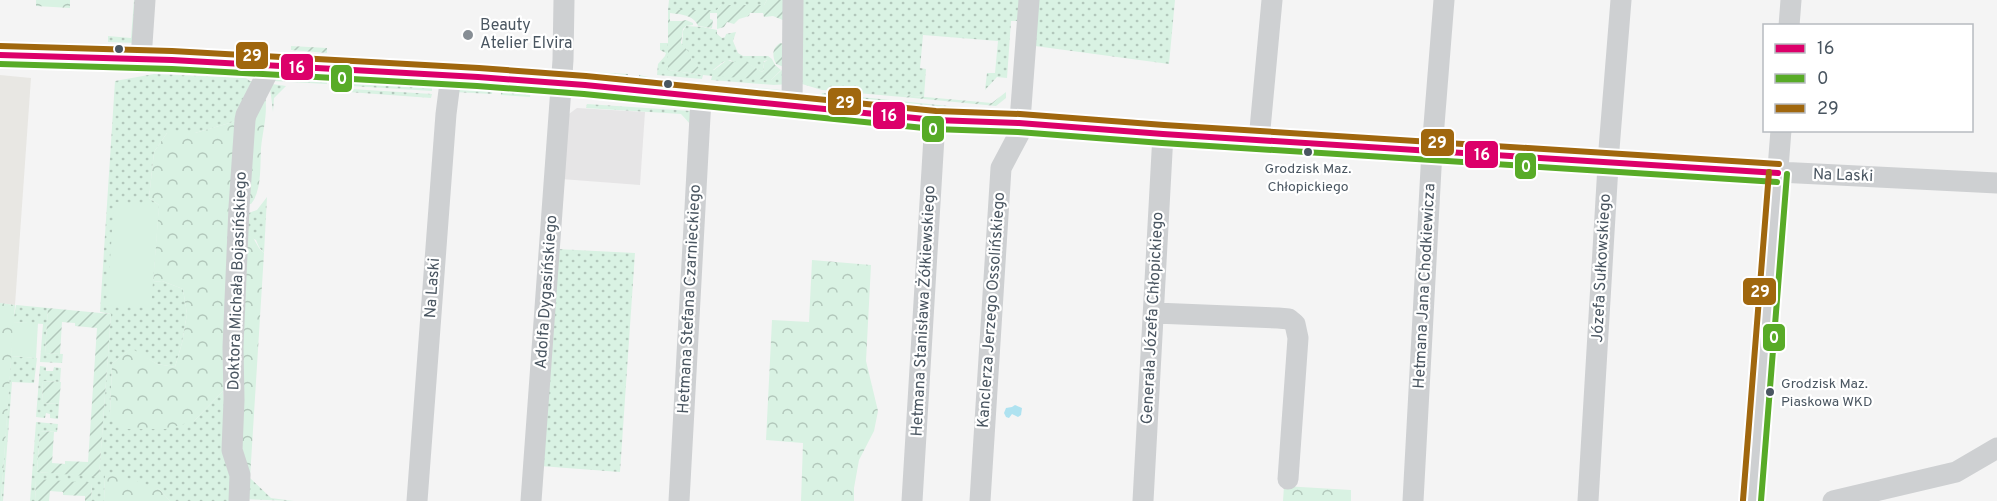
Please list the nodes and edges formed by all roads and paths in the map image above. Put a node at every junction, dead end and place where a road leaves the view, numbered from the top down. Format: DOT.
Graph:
graph roads {
  1 [pos="145,0"];
  2 [pos="564,0"];
  3 [pos="793,0"];
  4 [pos="1029,0"];
  5 [pos="1272,0"];
  6 [pos="1444,0"];
  7 [pos="1621,0"];
  8 [pos="1791,0"];
  9 [pos="1789,24"];
  10 [pos="0,55"];
  11 [pos="141,59"];
  12 [pos="271,66"];
  13 [pos="451,75"];
  14 [pos="561,82"];
  15 [pos="701,98"];
  16 [pos="792,105"];
  17 [pos="935,120"];
  18 [pos="1019,123"];
  19 [pos="1781,132"];
  20 [pos="1163,134"];
  21 [pos="1259,140"];
  22 [pos="1432,150"];
  23 [pos="1608,163"];
  24 [pos="1778,173"];
  25 [pos="1997,183"];
  26 [pos="1155,313"];
  27 [pos="1997,448"];
  28 [pos="1288,479"];
  29 [pos="239,501"];
  30 [pos="417,501"];
  31 [pos="531,501"];
  32 [pos="679,501"];
  33 [pos="912,501"];
  34 [pos="980,501"];
  35 [pos="1143,501"];
  36 [pos="1413,501"];
  37 [pos="1588,501"];
  38 [pos="1752,501"];
  39 [pos="1833,501"];
  1 -- 11 [label="street"];
  2 -- 14 [label="street, Adolfa Dygasińskiego"];
  3 -- 16 [label="street"];
  4 -- 18 [label="street, Kanclerza Jerzego Ossolińskiego"];
  5 -- 21 [label="street"];
  6 -- 22 [label="street, Hetmana Jana Chodkiewicza"];
  7 -- 23 [label="street, Józefa Sułkowskiego"];
  8 -- 9 [label="street"];
  10 -- 11 [label="street, Na Laski"];
  11 -- 12 [label="street, Na Laski"];
  12 -- 13 [label="street, Na Laski"];
  12 -- 29 [label="street, Doktora Michała Bojasińskiego"];
  13 -- 14 [label="street, Na Laski"];
  13 -- 30 [label="street, Na Laski"];
  14 -- 15 [label="street, Na Laski"];
  14 -- 31 [label="street, Adolfa Dygasińskiego"];
  15 -- 16 [label="street, Na Laski"];
  15 -- 32 [label="street, Hetmana Stefana Czarnieckiego"];
  16 -- 17 [label="street, Na Laski"];
  17 -- 18 [label="street, Na Laski"];
  17 -- 33 [label="street, Hetmana Stanisława Żółkiewskiego"];
  18 -- 20 [label="street, Na Laski"];
  18 -- 34 [label="street, Kanclerza Jerzego Ossolińskiego"];
  19 -- 24 [label="street"];
  20 -- 21 [label="street, Na Laski"];
  20 -- 26 [label="street, Generała Józefa Chłopickiego"];
  21 -- 22 [label="street, Na Laski"];
  22 -- 23 [label="street, Na Laski"];
  22 -- 36 [label="street, Hetmana Jana Chodkiewicza"];
  23 -- 24 [label="street, Na Laski"];
  23 -- 37 [label="street, Józefa Sułkowskiego"];
  24 -- 25 [label="street, Na Laski"];
  24 -- 38 [label="street"];
  26 -- 28 [label="street"];
  26 -- 35 [label="street, Generała Józefa Chłopickiego"];
  27 -- 39 [label="street"];
}
